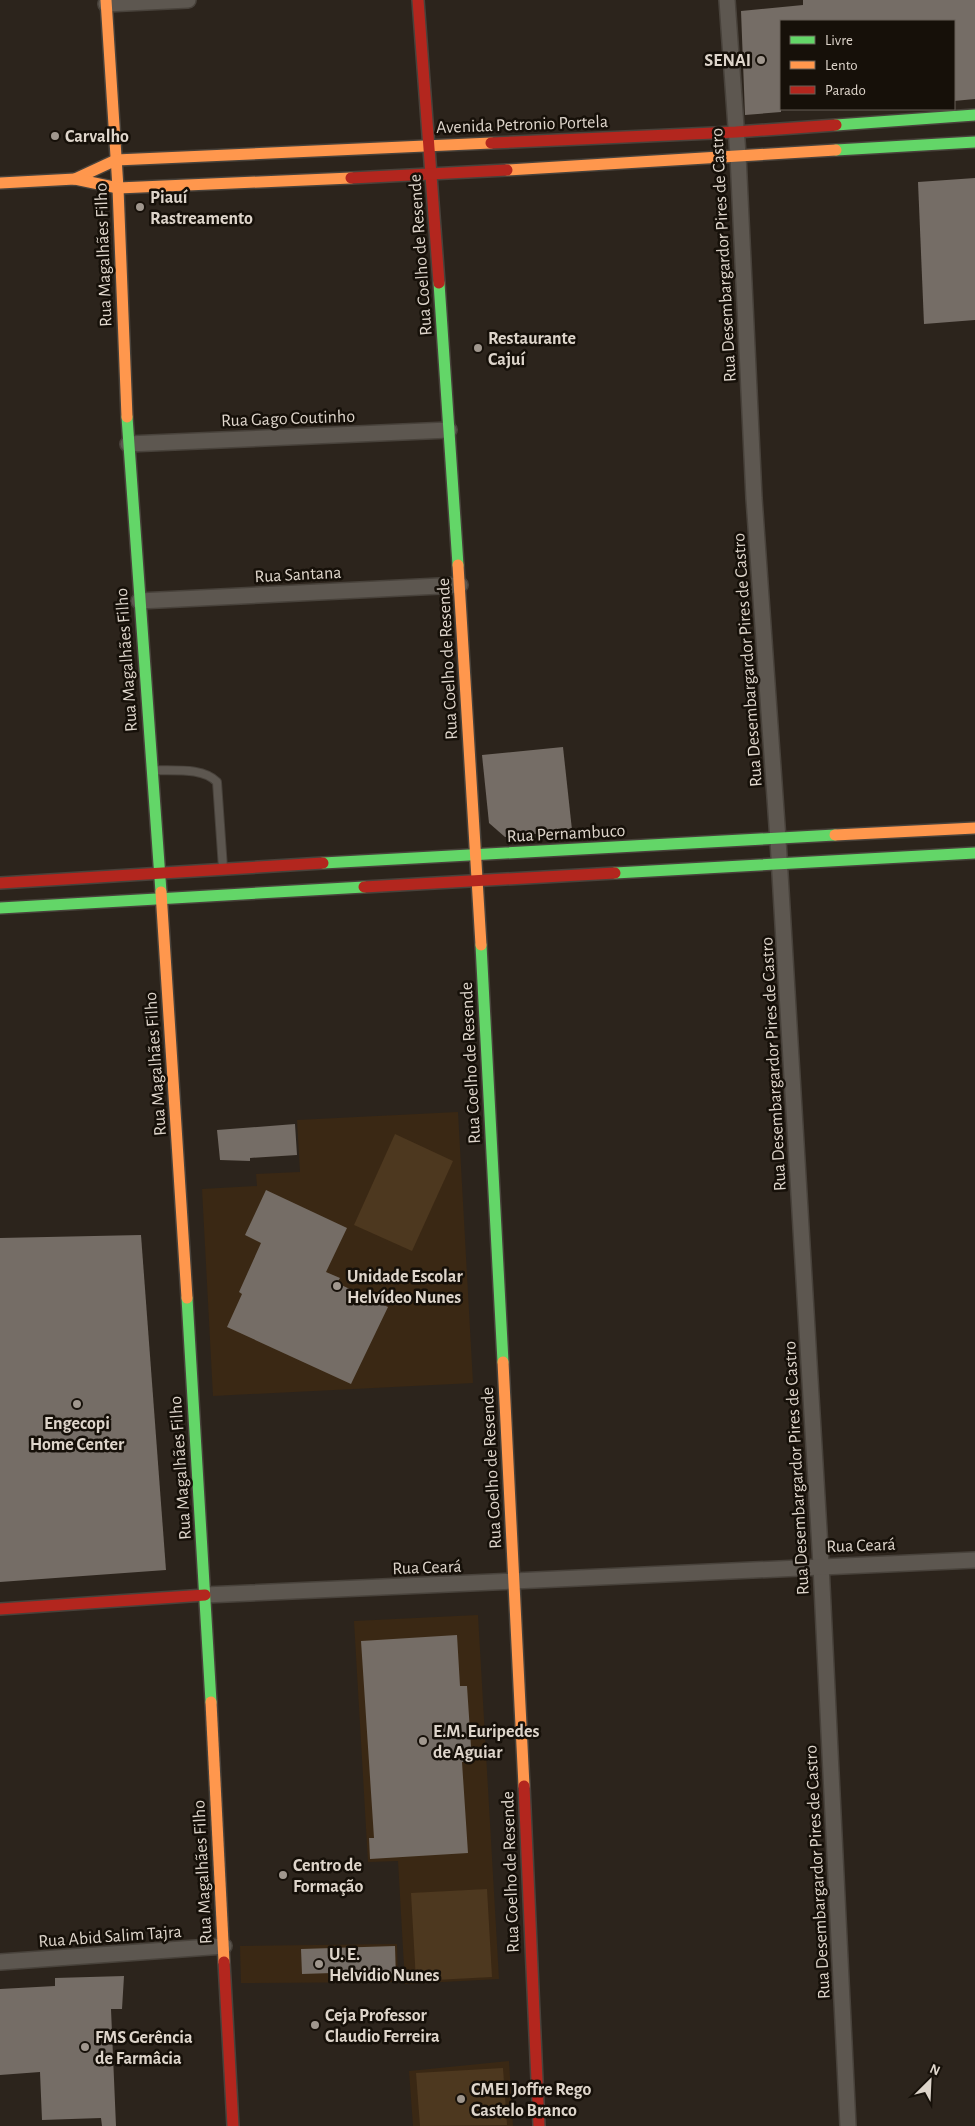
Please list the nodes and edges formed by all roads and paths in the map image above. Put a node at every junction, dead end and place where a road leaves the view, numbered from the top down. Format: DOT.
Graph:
graph roads {
  1 [pos="188,0"];
  2 [pos="418,0"];
  3 [pos="727,0"];
  4 [pos="106,2"];
  5 [pos="975,115"];
  6 [pos="736,132"];
  7 [pos="975,142"];
  8 [pos="429,145"];
  9 [pos="738,155"];
  10 [pos="116,160"];
  11 [pos="432,174"];
  12 [pos="75,179"];
  13 [pos="0,183"];
  14 [pos="118,188"];
  15 [pos="449,430"];
  16 [pos="128,444"];
  17 [pos="460,585"];
  18 [pos="138,601"];
  19 [pos="151,770"];
  20 [pos="975,828"];
  21 [pos="778,840"];
  22 [pos="975,853"];
  23 [pos="476,855"];
  24 [pos="780,865"];
  25 [pos="223,868"];
  26 [pos="159,873"];
  27 [pos="478,881"];
  28 [pos="0,883"];
  29 [pos="162,899"];
  30 [pos="0,908"];
  31 [pos="975,1560"];
  32 [pos="821,1565"];
  33 [pos="515,1582"];
  34 [pos="205,1595"];
  35 [pos="0,1609"];
  36 [pos="224,1946"];
  37 [pos="0,1962"];
  38 [pos="233,2126"];
  39 [pos="538,2126"];
  40 [pos="848,2126"];
  1 -- 4 [label="street"];
  2 -- 8 [label="main road, Rua Coelho de Resende"];
  3 -- 6 [label="street, Rua Desembargardor Pires de Castro"];
  4 -- 10 [label="main road, Rua Magalhães Filho"];
  5 -- 6 [label="main road, Avenida Petronio Portela"];
  6 -- 8 [label="main road, Avenida Petronio Portela"];
  6 -- 9 [label="street, Rua Desembargardor Pires de Castro"];
  7 -- 9 [label="main road, Avenida Petronio Portela"];
  8 -- 10 [label="main road, Avenida Petronio Portela"];
  8 -- 11 [label="main road, Rua Coelho de Resende"];
  9 -- 11 [label="main road, Avenida Petronio Portela"];
  9 -- 21 [label="street, Rua Desembargardor Pires de Castro"];
  10 -- 12 [label="main road, Avenida Petronio Portela"];
  10 -- 14 [label="main road, Rua Magalhães Filho"];
  11 -- 14 [label="main road, Avenida Petronio Portela"];
  11 -- 15 [label="main road, Rua Coelho de Resende"];
  12 -- 13 [label="main road, Avenida Petronio Portela"];
  12 -- 14 [label="main road, Avenida Petronio Portela"];
  14 -- 16 [label="main road, Rua Magalhães Filho"];
  15 -- 16 [label="street, Rua Gago Coutinho"];
  15 -- 17 [label="main road, Rua Coelho de Resende"];
  16 -- 18 [label="main road, Rua Magalhães Filho"];
  17 -- 18 [label="street, Rua Santana"];
  17 -- 23 [label="main road, Rua Coelho de Resende"];
  18 -- 19 [label="main road, Rua Magalhães Filho"];
  19 -- 25 [label="lane"];
  19 -- 26 [label="main road, Rua Magalhães Filho"];
  20 -- 21 [label="main road, Rua Pernambuco"];
  21 -- 23 [label="main road, Rua Pernambuco"];
  21 -- 24 [label="street, Rua Desembargardor Pires de Castro"];
  22 -- 24 [label="main road"];
  23 -- 25 [label="main road, Rua Pernambuco"];
  23 -- 27 [label="main road, Rua Coelho de Resende"];
  24 -- 27 [label="main road"];
  24 -- 32 [label="street, Rua Desembargardor Pires de Castro"];
  25 -- 26 [label="main road, Rua Pernambuco"];
  26 -- 28 [label="main road, Rua Pernambuco"];
  26 -- 29 [label="main road, Rua Magalhães Filho"];
  27 -- 29 [label="main road"];
  27 -- 33 [label="main road, Rua Coelho de Resende"];
  29 -- 30 [label="main road"];
  29 -- 34 [label="main road, Rua Magalhães Filho"];
  31 -- 32 [label="street, Rua Ceará"];
  32 -- 33 [label="street, Rua Ceará"];
  32 -- 40 [label="street, Rua Desembargardor Pires de Castro"];
  33 -- 34 [label="street, Rua Ceará"];
  33 -- 39 [label="main road, Rua Coelho de Resende"];
  34 -- 35 [label="main road, Rua Ceará"];
  34 -- 36 [label="main road, Rua Magalhães Filho"];
  36 -- 37 [label="street, Rua Abid Salim Tajra"];
  36 -- 38 [label="main road, Rua Magalhães Filho"];
}
